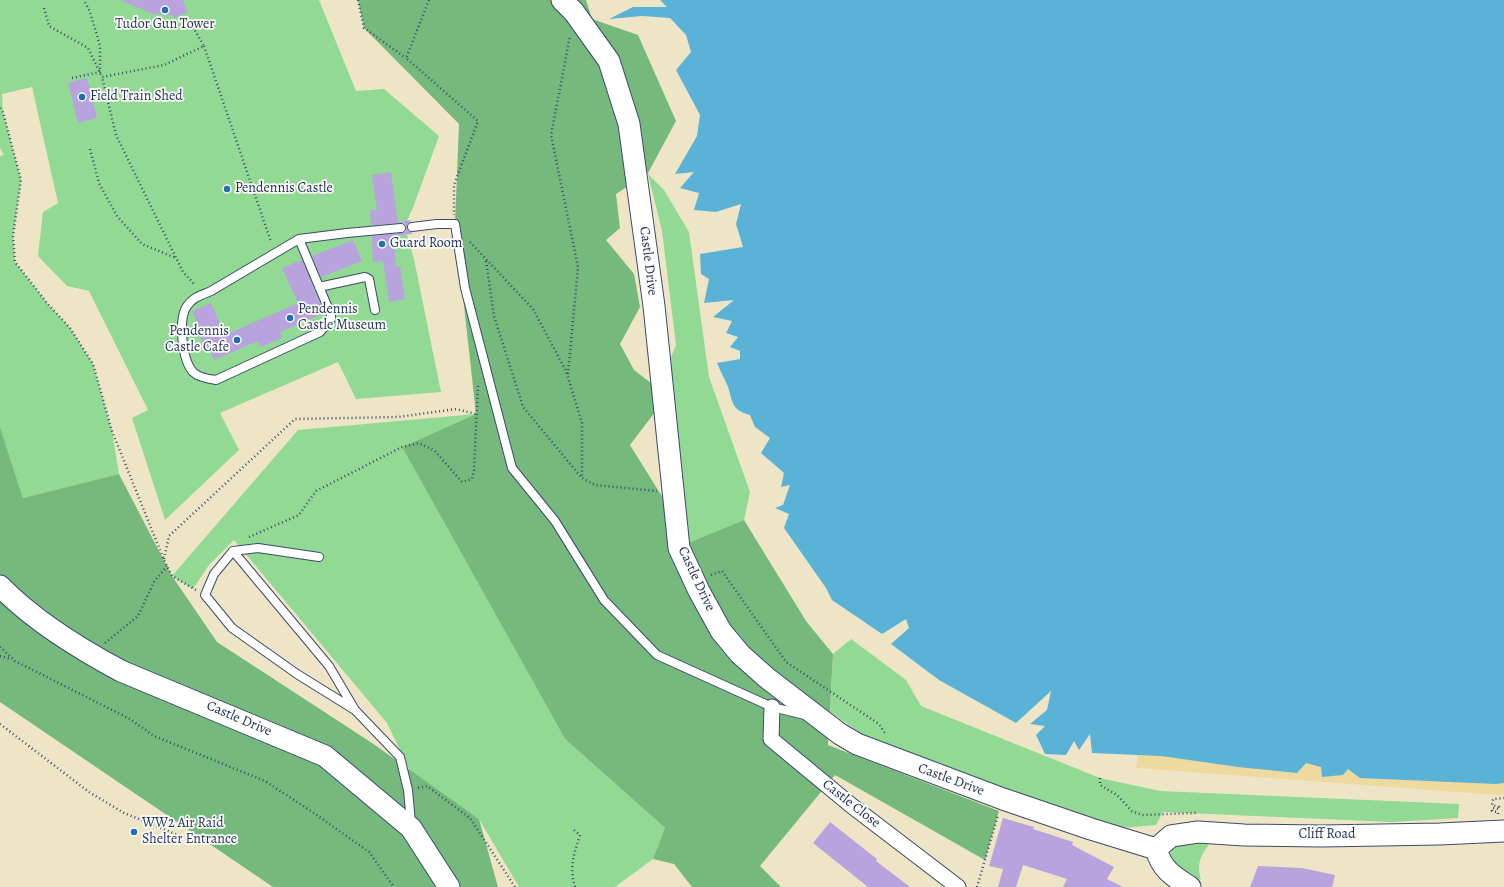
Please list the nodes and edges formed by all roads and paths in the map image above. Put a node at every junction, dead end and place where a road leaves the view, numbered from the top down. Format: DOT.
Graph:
graph roads {
  1 [pos="84,0"];
  2 [pos="358,0"];
  3 [pos="429,0"];
  4 [pos="568,6"];
  5 [pos="44,8"];
  6 [pos="193,27"];
  7 [pos="204,46"];
  8 [pos="406,58"];
  9 [pos="100,72"];
  10 [pos="72,78"];
  11 [pos="102,78"];
  12 [pos="0,108"];
  13 [pos="90,149"];
  14 [pos="454,224"];
  15 [pos="412,227"];
  16 [pos="402,228"];
  17 [pos="299,239"];
  18 [pos="275,254"];
  19 [pos="177,258"];
  20 [pos="486,261"];
  21 [pos="320,287"];
  22 [pos="211,291"];
  23 [pos="375,310"];
  24 [pos="568,377"];
  25 [pos="478,383"];
  26 [pos="476,414"];
  27 [pos="582,478"];
  28 [pos="673,493"];
  29 [pos="233,551"];
  30 [pos="319,557"];
  31 [pos="164,560"];
  32 [pos="167,566"];
  33 [pos="696,582"];
  34 [pos="0,586"];
  35 [pos="205,595"];
  36 [pos="0,647"];
  37 [pos="91,655"];
  38 [pos="0,656"];
  39 [pos="12,659"];
  40 [pos="772,707"];
  41 [pos="355,710"];
  42 [pos="822,720"];
  43 [pos="0,724"];
  44 [pos="886,736"];
  45 [pos="1100,778"];
  46 [pos="408,790"];
  47 [pos="1504,798"];
  48 [pos="1002,799"];
  49 [pos="1169,814"];
  50 [pos="1202,814"];
  51 [pos="1169,818"];
  52 [pos="1501,825"];
  53 [pos="411,828"];
  54 [pos="574,830"];
  55 [pos="190,840"];
  56 [pos="1156,849"];
  57 [pos="394,887"];
  58 [pos="449,887"];
  59 [pos="515,887"];
  60 [pos="575,887"];
  61 [pos="958,887"];
  62 [pos="977,887"];
  63 [pos="1190,887"];
  1 -- 9 [label="path"];
  2 -- 8 [label="path"];
  3 -- 8 [label="path"];
  4 -- 24 [label="path"];
  4 -- 28 [label="street, Castle Drive"];
  5 -- 9 [label="path"];
  6 -- 7 [label="path"];
  7 -- 11 [label="path"];
  7 -- 18 [label="path"];
  8 -- 14 [label="path"];
  9 -- 10 [label="path"];
  9 -- 11 [label="path"];
  11 -- 19 [label="path"];
  12 -- 31 [label="path"];
  13 -- 19 [label="path"];
  14 -- 15 [label="lane"];
  14 -- 20 [label="path"];
  14 -- 40 [label="lane"];
  16 -- 17 [label="lane"];
  17 -- 18 [label="lane"];
  17 -- 21 [label="lane"];
  18 -- 22 [label="lane"];
  19 -- 22 [label="path"];
  20 -- 24 [label="path"];
  20 -- 27 [label="path"];
  21 -- 22 [label="lane"];
  21 -- 23 [label="lane"];
  24 -- 27 [label="path"];
  25 -- 26 [label="path"];
  26 -- 29 [label="path"];
  26 -- 31 [label="path"];
  27 -- 28 [label="path"];
  28 -- 33 [label="street, Castle Drive"];
  29 -- 30 [label="lane"];
  29 -- 35 [label="lane"];
  29 -- 41 [label="lane"];
  31 -- 32 [label="path"];
  32 -- 35 [label="path"];
  32 -- 37 [label="path"];
  33 -- 42 [label="street, Castle Drive"];
  33 -- 44 [label="path"];
  34 -- 37 [label="street, Castle Drive"];
  35 -- 41 [label="lane"];
  36 -- 39 [label="path"];
  37 -- 53 [label="street, Castle Drive"];
  38 -- 39 [label="path"];
  39 -- 57 [label="path"];
  40 -- 42 [label="lane"];
  40 -- 61 [label="street, Castle Close"];
  41 -- 46 [label="lane"];
  42 -- 48 [label="street, Castle Drive"];
  43 -- 55 [label="path"];
  45 -- 49 [label="path"];
  46 -- 53 [label="lane"];
  46 -- 59 [label="path"];
  47 -- 52 [label="path"];
  48 -- 56 [label="street, Castle Drive"];
  48 -- 62 [label="path"];
  49 -- 50 [label="path"];
  49 -- 51 [label="path"];
  52 -- 56 [label="street, Cliff Road"];
  53 -- 58 [label="street, Castle Drive"];
  54 -- 60 [label="path"];
  56 -- 63 [label="street"];
}
